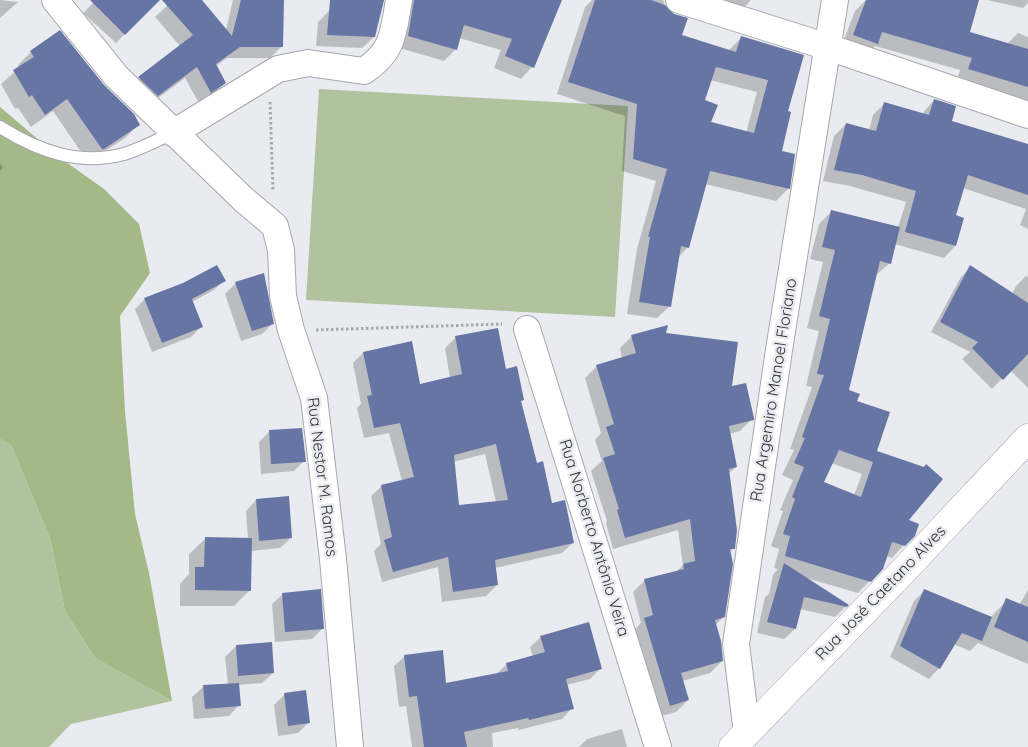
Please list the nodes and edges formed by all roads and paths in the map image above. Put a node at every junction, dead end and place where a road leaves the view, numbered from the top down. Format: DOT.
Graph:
graph roads {
  1 [pos="55,0"];
  2 [pos="399,0"];
  3 [pos="679,0"];
  4 [pos="835,0"];
  5 [pos="828,47"];
  6 [pos="270,74"];
  7 [pos="1028,115"];
  8 [pos="0,127"];
  9 [pos="173,133"];
  10 [pos="275,226"];
  11 [pos="527,329"];
  12 [pos="292,330"];
  13 [pos="1028,438"];
  14 [pos="740,740"];
  15 [pos="350,747"];
  16 [pos="658,747"];
  1 -- 9 [label="street"];
  2 -- 6 [label="street"];
  3 -- 5 [label="street"];
  4 -- 5 [label="street, Rua Argemiro Manoel Floriano"];
  5 -- 7 [label="street"];
  5 -- 14 [label="street, Rua Argemiro Manoel Floriano"];
  6 -- 9 [label="street"];
  6 -- 10 [label="path"];
  8 -- 9 [label="lane"];
  9 -- 10 [label="street"];
  10 -- 12 [label="street, Rua Nestor M. Ramos"];
  11 -- 12 [label="path"];
  11 -- 16 [label="street, Rua Norberto Antônio Veira"];
  12 -- 15 [label="street, Rua Nestor M. Ramos"];
  13 -- 14 [label="street, Rua José Caetano Alves"];
}
